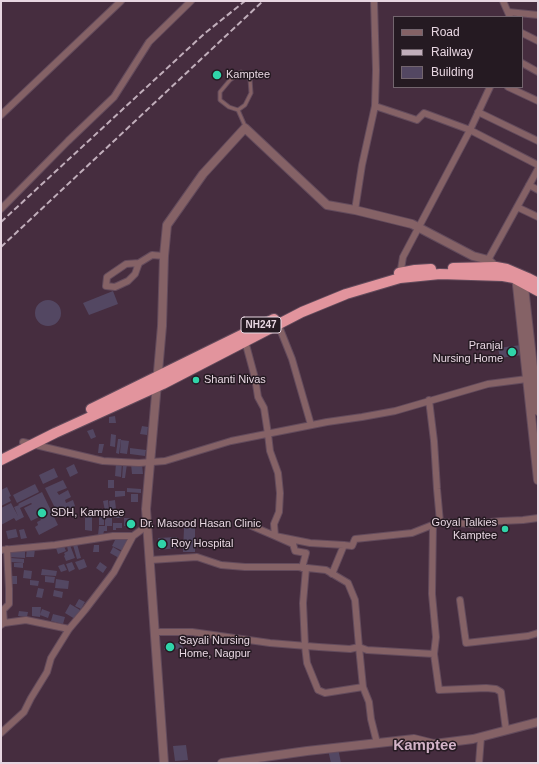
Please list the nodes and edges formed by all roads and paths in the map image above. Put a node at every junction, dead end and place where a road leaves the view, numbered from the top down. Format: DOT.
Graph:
graph roads {
  1 [pos="121,1"];
  2 [pos="190,1"];
  3 [pos="374,1"];
  4 [pos="503,1"];
  5 [pos="509,15"];
  6 [pos="538,15"];
  7 [pos="523,34"];
  8 [pos="538,42"];
  9 [pos="523,64"];
  10 [pos="538,72"];
  11 [pos="490,88"];
  12 [pos="510,88"];
  13 [pos="538,101"];
  14 [pos="375,106"];
  15 [pos="238,110"];
  16 [pos="478,112"];
  17 [pos="1,115"];
  18 [pos="245,128"];
  19 [pos="470,130"];
  20 [pos="538,141"];
  21 [pos="538,165"];
  22 [pos="538,169"];
  23 [pos="529,185"];
  24 [pos="538,190"];
  25 [pos="517,206"];
  26 [pos="1,209"];
  27 [pos="356,210"];
  28 [pos="538,216"];
  29 [pos="418,227"];
  30 [pos="164,256"];
  31 [pos="139,263"];
  32 [pos="492,264"];
  33 [pos="400,276"];
  34 [pos="503,276"];
  35 [pos="519,277"];
  36 [pos="538,283"];
  37 [pos="538,291"];
  38 [pos="278,324"];
  39 [pos="253,333"];
  40 [pos="245,341"];
  41 [pos="227,346"];
  42 [pos="527,379"];
  43 [pos="157,381"];
  44 [pos="429,400"];
  45 [pos="538,412"];
  46 [pos="311,425"];
  47 [pos="268,434"];
  48 [pos="28,443"];
  49 [pos="1,453"];
  50 [pos="1,460"];
  51 [pos="150,462"];
  52 [pos="538,480"];
  53 [pos="538,518"];
  54 [pos="440,522"];
  55 [pos="248,524"];
  56 [pos="148,525"];
  57 [pos="433,525"];
  58 [pos="133,536"];
  59 [pos="275,536"];
  60 [pos="344,545"];
  61 [pos="4,549"];
  62 [pos="150,560"];
  63 [pos="304,568"];
  64 [pos="332,574"];
  65 [pos="460,600"];
  66 [pos="2,624"];
  67 [pos="69,629"];
  68 [pos="154,632"];
  69 [pos="538,633"];
  70 [pos="305,646"];
  71 [pos="359,647"];
  72 [pos="434,654"];
  73 [pos="363,687"];
  74 [pos="538,722"];
  75 [pos="506,730"];
  76 [pos="1,733"];
  77 [pos="481,737"];
  78 [pos="377,743"];
  79 [pos="164,763"];
  80 [pos="222,763"];
  81 [pos="479,763"];
  1 -- 17 [label="street"];
  2 -- 26 [label="street"];
  3 -- 14 [label="street"];
  4 -- 5 [label="street"];
  5 -- 6 [label="street"];
  7 -- 8 [label="street"];
  9 -- 10 [label="street"];
  11 -- 16 [label="street"];
  12 -- 13 [label="street"];
  14 -- 19 [label="street"];
  14 -- 27 [label="street"];
  15 -- 15 [label="lane"];
  15 -- 18 [label="lane"];
  16 -- 19 [label="street"];
  16 -- 20 [label="street"];
  18 -- 27 [label="street"];
  18 -- 30 [label="street"];
  19 -- 21 [label="street"];
  19 -- 29 [label="street"];
  22 -- 23 [label="street"];
  23 -- 24 [label="street"];
  23 -- 25 [label="street"];
  25 -- 28 [label="street"];
  25 -- 32 [label="street"];
  27 -- 29 [label="street"];
  29 -- 32 [label="street"];
  29 -- 33 [label="street"];
  30 -- 31 [label="street"];
  30 -- 43 [label="street"];
  31 -- 31 [label="street"];
  32 -- 33 [label="highway, NH247"];
  32 -- 34 [label="street"];
  32 -- 35 [label="highway, NH247"];
  33 -- 34 [label="highway, NH247"];
  33 -- 38 [label="highway, NH247"];
  33 -- 39 [label="highway, NH247"];
  34 -- 35 [label="highway, NH247"];
  35 -- 36 [label="highway, NH247"];
  35 -- 37 [label="highway, NH247"];
  35 -- 42 [label="street"];
  35 -- 45 [label="street"];
  38 -- 39 [label="highway, NH247"];
  38 -- 46 [label="street"];
  39 -- 40 [label="highway, NH247"];
  39 -- 41 [label="highway, NH247"];
  40 -- 41 [label="highway, NH247"];
  40 -- 47 [label="street"];
  41 -- 43 [label="highway, NH247"];
  42 -- 44 [label="street"];
  42 -- 52 [label="street"];
  43 -- 48 [label="highway, NH247"];
  43 -- 51 [label="street"];
  44 -- 46 [label="street"];
  44 -- 54 [label="street"];
  46 -- 47 [label="street"];
  47 -- 51 [label="street"];
  47 -- 59 [label="street"];
  48 -- 49 [label="highway, NH247"];
  48 -- 50 [label="highway, NH247"];
  48 -- 51 [label="street"];
  51 -- 56 [label="street"];
  53 -- 54 [label="street"];
  54 -- 57 [label="street"];
  55 -- 59 [label="street"];
  56 -- 58 [label="street"];
  56 -- 62 [label="street"];
  57 -- 60 [label="street"];
  57 -- 72 [label="street"];
  58 -- 61 [label="street"];
  58 -- 67 [label="street"];
  59 -- 60 [label="street"];
  59 -- 63 [label="street"];
  60 -- 64 [label="street"];
  61 -- 66 [label="street"];
  62 -- 63 [label="street"];
  62 -- 68 [label="street"];
  63 -- 64 [label="street"];
  63 -- 70 [label="street"];
  64 -- 71 [label="street"];
  65 -- 69 [label="street"];
  66 -- 67 [label="street"];
  67 -- 76 [label="street"];
  68 -- 70 [label="street"];
  68 -- 79 [label="street"];
  70 -- 71 [label="street"];
  70 -- 73 [label="street"];
  71 -- 72 [label="street"];
  71 -- 73 [label="street"];
  72 -- 75 [label="street"];
  73 -- 78 [label="street"];
  74 -- 75 [label="street"];
  75 -- 77 [label="street"];
  77 -- 78 [label="street"];
  77 -- 81 [label="street"];
  78 -- 80 [label="street"];
}
